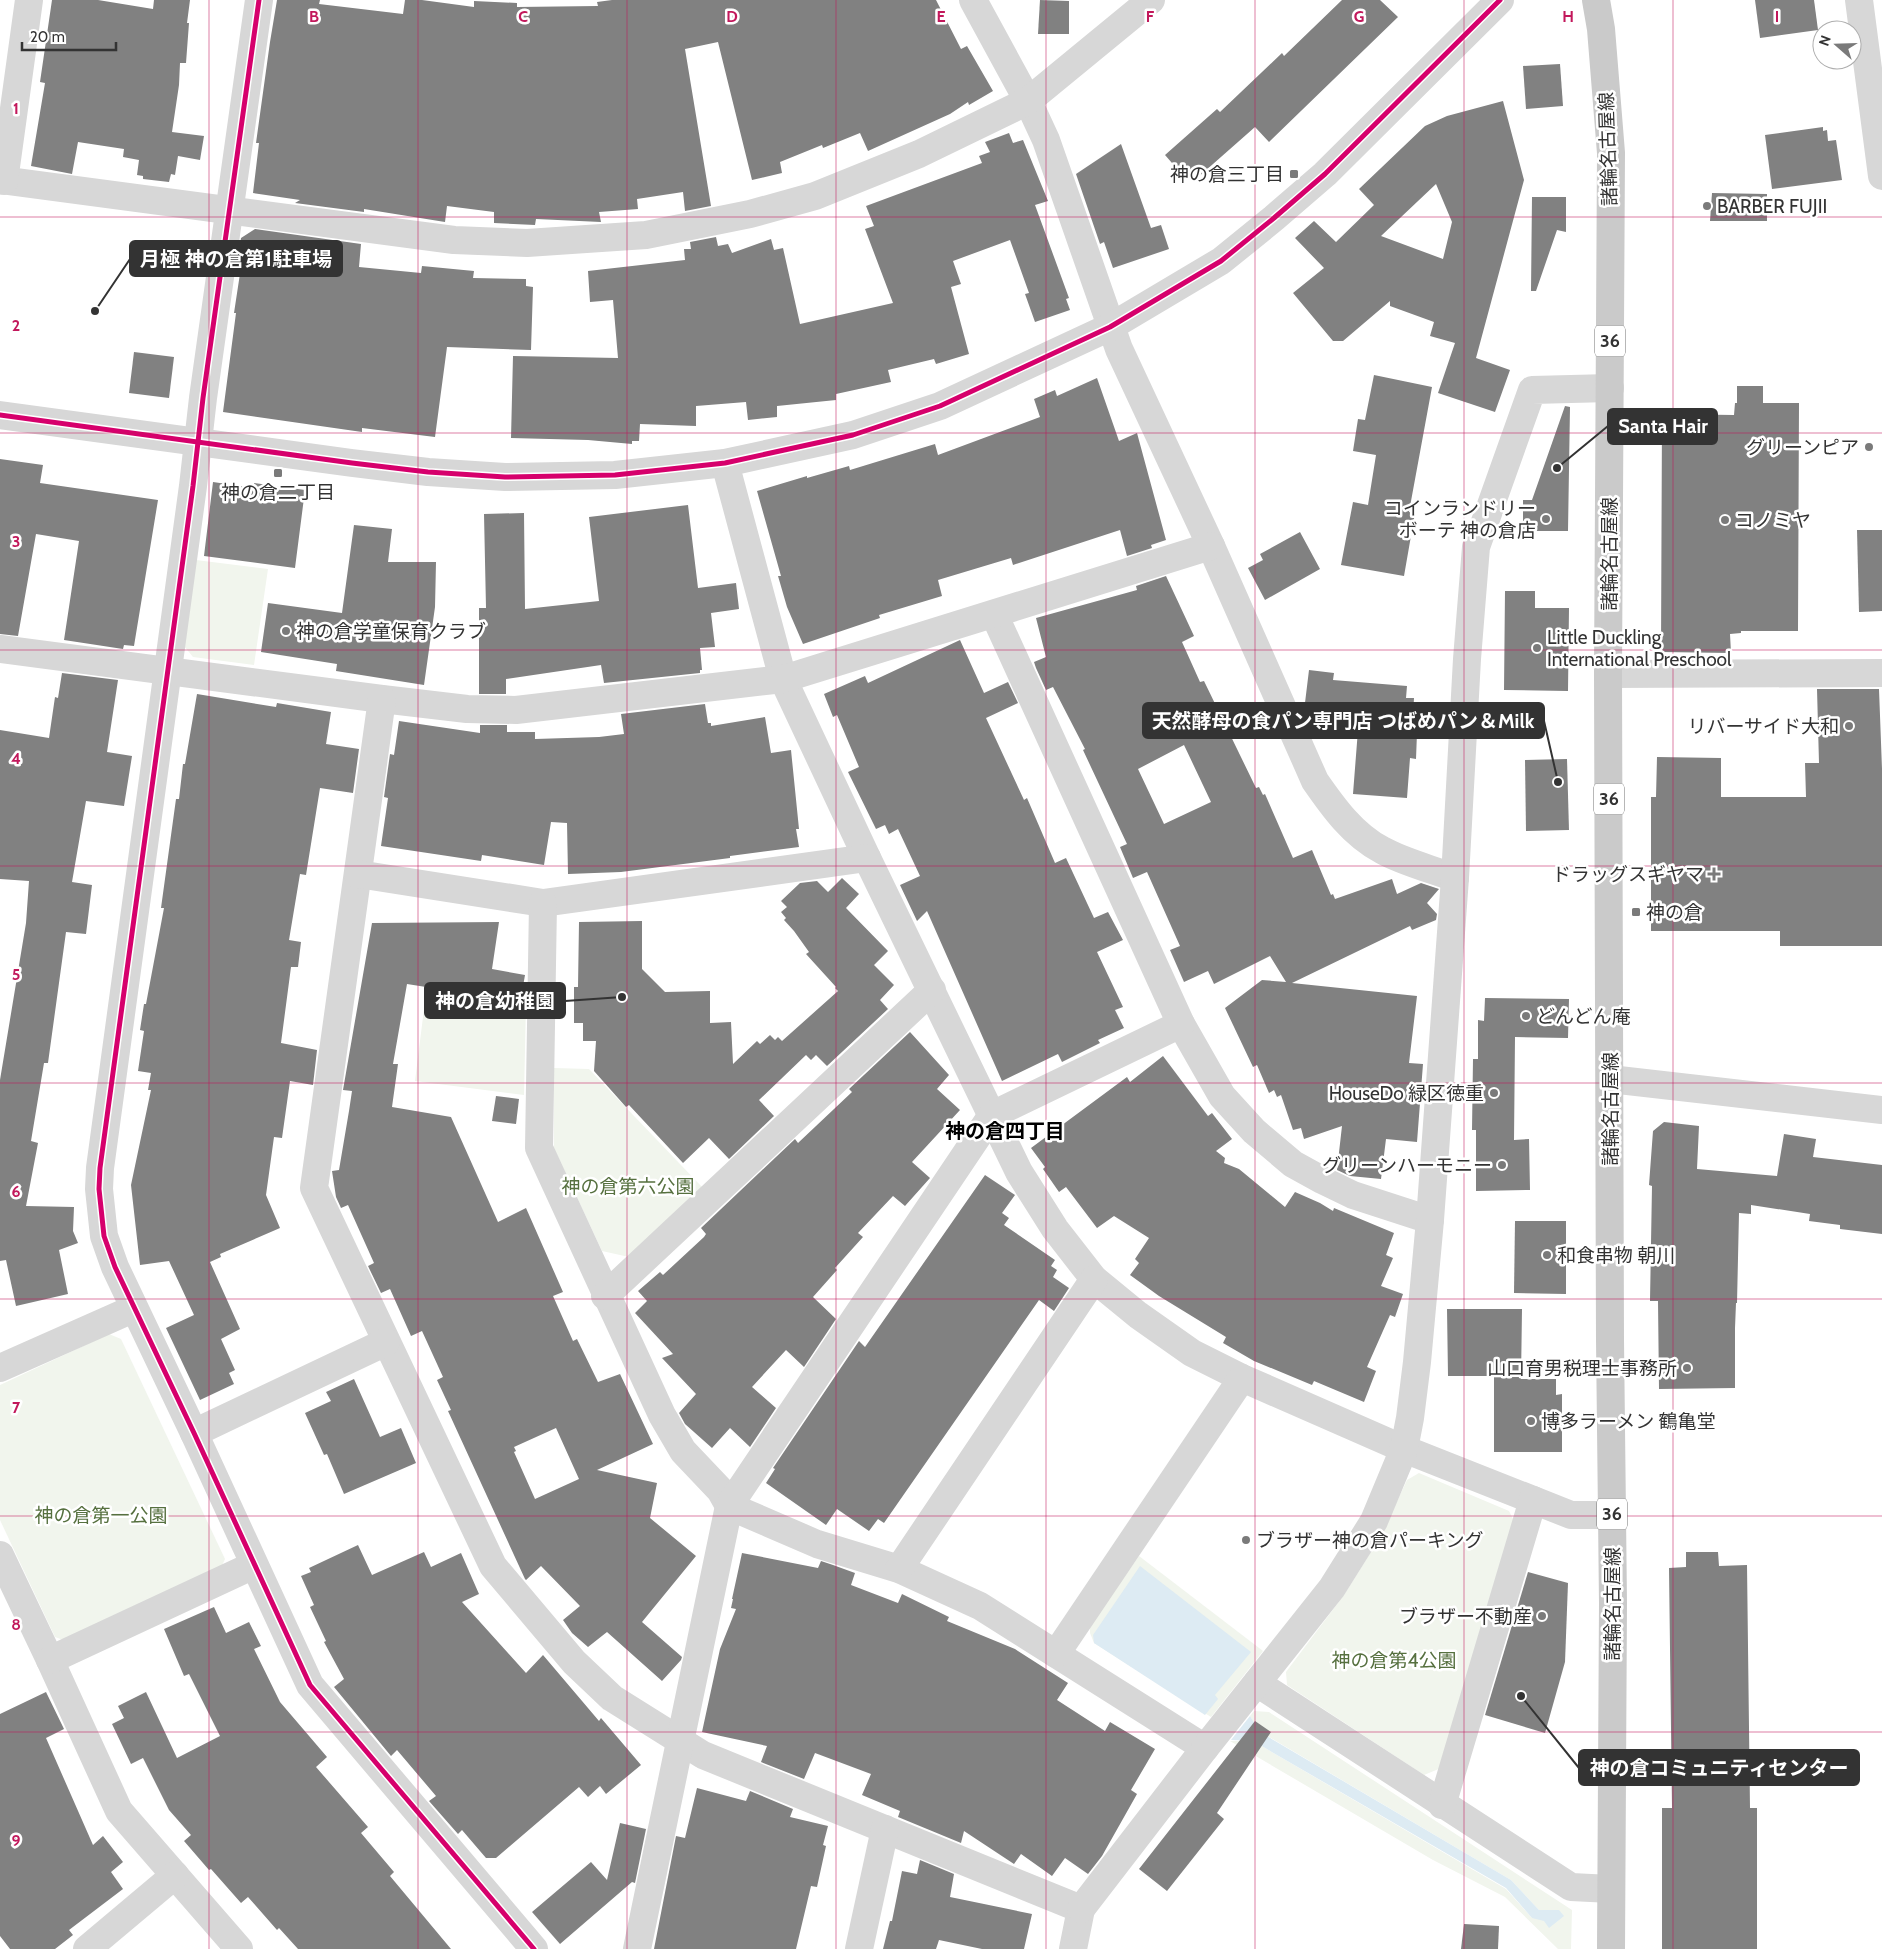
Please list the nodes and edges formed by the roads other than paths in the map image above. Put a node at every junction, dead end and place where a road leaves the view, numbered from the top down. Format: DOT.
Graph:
graph roads {
  1 [pos="29,0"];
  2 [pos="259,0"];
  3 [pos="973,0"];
  4 [pos="1151,0"];
  5 [pos="1500,0"];
  6 [pos="1596,0"];
  7 [pos="1859,0"];
  8 [pos="1028,101"];
  9 [pos="1882,176"];
  10 [pos="2,180"];
  11 [pos="230,211"];
  12 [pos="1110,327"];
  13 [pos="1610,388"];
  14 [pos="0,415"];
  15 [pos="198,440"];
  16 [pos="725,463"];
  17 [pos="1210,546"];
  18 [pos="994,614"];
  19 [pos="0,649"];
  20 [pos="167,670"];
  21 [pos="1882,673"];
  22 [pos="1608,674"];
  23 [pos="783,679"];
  24 [pos="382,700"];
  25 [pos="867,858"];
  26 [pos="358,874"];
  27 [pos="1455,878"];
  28 [pos="543,903"];
  29 [pos="932,990"];
  30 [pos="1181,1024"];
  31 [pos="1610,1079"];
  32 [pos="1882,1110"];
  33 [pos="992,1115"];
  34 [pos="1430,1220"];
  35 [pos="1094,1278"];
  36 [pos="606,1296"];
  37 [pos="133,1309"];
  38 [pos="386,1342"];
  39 [pos="0,1368"];
  40 [pos="1242,1378"];
  41 [pos="194,1433"];
  42 [pos="1404,1449"];
  43 [pos="1533,1500"];
  44 [pos="729,1506"];
  45 [pos="1612,1515"];
  46 [pos="0,1555"];
  47 [pos="254,1564"];
  48 [pos="899,1569"];
  49 [pos="1056,1654"];
  50 [pos="50,1660"];
  51 [pos="1257,1683"];
  52 [pos="680,1741"];
  53 [pos="1205,1748"];
  54 [pos="1442,1805"];
  55 [pos="885,1828"];
  56 [pos="175,1874"];
  57 [pos="1611,1889"];
  58 [pos="1082,1909"];
  59 [pos="87,1949"];
  60 [pos="240,1949"];
  61 [pos="534,1949"];
  62 [pos="637,1949"];
  63 [pos="859,1949"];
  64 [pos="1073,1949"];
  65 [pos="1611,1949"];
  1 -- 10 [label="street"];
  2 -- 11 [label="street"];
  3 -- 8 [label="street"];
  4 -- 8 [label="street"];
  5 -- 12 [label="street"];
  6 -- 13 [label="main road, 諸輪名古屋線 / 36"];
  7 -- 9 [label="street"];
  8 -- 11 [label="street"];
  8 -- 12 [label="street"];
  10 -- 11 [label="street"];
  11 -- 15 [label="street"];
  12 -- 16 [label="street"];
  12 -- 17 [label="street"];
  13 -- 22 [label="main road, 諸輪名古屋線 / 36"];
  13 -- 27 [label="street"];
  14 -- 15 [label="street"];
  15 -- 16 [label="street"];
  15 -- 20 [label="street"];
  16 -- 23 [label="street"];
  17 -- 18 [label="street"];
  17 -- 27 [label="street"];
  18 -- 23 [label="street"];
  18 -- 30 [label="street"];
  19 -- 20 [label="street"];
  20 -- 24 [label="street"];
  20 -- 37 [label="street"];
  21 -- 22 [label="street"];
  22 -- 31 [label="main road, 諸輪名古屋線 / 36"];
  23 -- 24 [label="street"];
  23 -- 25 [label="street"];
  24 -- 26 [label="street"];
  25 -- 28 [label="street"];
  25 -- 29 [label="street"];
  26 -- 28 [label="street"];
  26 -- 38 [label="street"];
  27 -- 34 [label="street"];
  28 -- 36 [label="street"];
  29 -- 33 [label="street"];
  29 -- 36 [label="street"];
  30 -- 33 [label="street"];
  30 -- 34 [label="street"];
  31 -- 32 [label="street"];
  31 -- 45 [label="main road, 諸輪名古屋線 / 36"];
  33 -- 35 [label="street"];
  33 -- 44 [label="street"];
  34 -- 42 [label="street"];
  35 -- 40 [label="street"];
  35 -- 48 [label="street"];
  36 -- 44 [label="street"];
  37 -- 39 [label="street"];
  37 -- 41 [label="street"];
  38 -- 41 [label="street"];
  38 -- 52 [label="street"];
  40 -- 42 [label="street"];
  40 -- 49 [label="street"];
  41 -- 47 [label="street"];
  42 -- 43 [label="street"];
  42 -- 51 [label="street"];
  43 -- 45 [label="street"];
  43 -- 54 [label="street"];
  44 -- 48 [label="street"];
  44 -- 52 [label="street"];
  45 -- 57 [label="main road, 諸輪名古屋線 / 36"];
  46 -- 50 [label="street"];
  47 -- 50 [label="street"];
  47 -- 61 [label="street"];
  48 -- 49 [label="street"];
  49 -- 53 [label="street"];
  50 -- 56 [label="street"];
  51 -- 53 [label="street"];
  51 -- 54 [label="street"];
  52 -- 55 [label="street"];
  52 -- 62 [label="street"];
  53 -- 58 [label="street"];
  54 -- 57 [label="street"];
  55 -- 58 [label="street"];
  55 -- 63 [label="street"];
  56 -- 59 [label="street"];
  56 -- 60 [label="street"];
  57 -- 65 [label="main road, 諸輪名古屋線 / 36"];
  58 -- 64 [label="street"];
}
